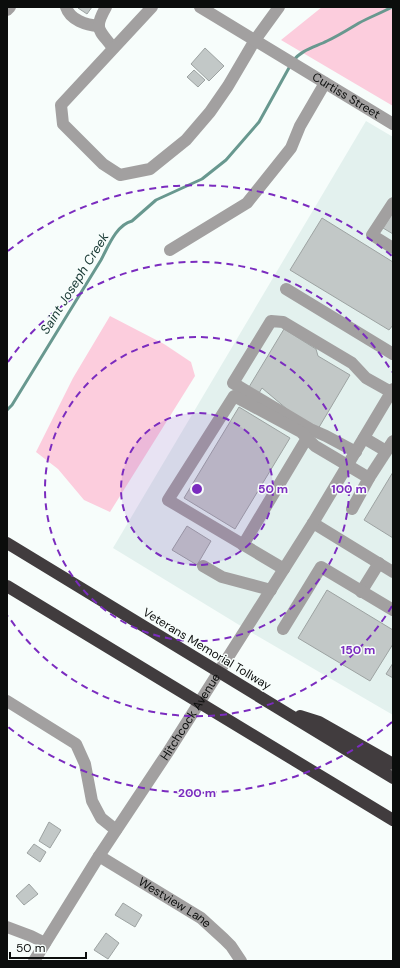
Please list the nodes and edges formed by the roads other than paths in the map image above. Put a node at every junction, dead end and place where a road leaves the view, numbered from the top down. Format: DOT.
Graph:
graph roads {
  1 [pos="10,7"];
  2 [pos="66,7"];
  3 [pos="106,7"];
  4 [pos="152,7"];
  5 [pos="200,7"];
  6 [pos="279,7"];
  7 [pos="7,10"];
  8 [pos="99,26"];
  9 [pos="255,40"];
  10 [pos="113,48"];
  11 [pos="325,83"];
  12 [pos="393,124"];
  13 [pos="393,203"];
  14 [pos="393,248"];
  15 [pos="170,250"];
  16 [pos="286,289"];
  17 [pos="393,354"];
  18 [pos="392,390"];
  19 [pos="307,438"];
  20 [pos="364,438"];
  21 [pos="393,441"];
  22 [pos="386,451"];
  23 [pos="356,452"];
  24 [pos="348,465"];
  25 [pos="369,478"];
  26 [pos="352,509"];
  27 [pos="313,523"];
  28 [pos="7,543"];
  29 [pos="243,545"];
  30 [pos="379,563"];
  31 [pos="203,566"];
  32 [pos="284,569"];
  33 [pos="393,572"];
  34 [pos="7,586"];
  35 [pos="271,590"];
  36 [pos="361,592"];
  37 [pos="393,610"];
  38 [pos="283,629"];
  39 [pos="7,701"];
  40 [pos="278,709"];
  41 [pos="393,764"];
  42 [pos="393,778"];
  43 [pos="393,820"];
  44 [pos="116,830"];
  45 [pos="99,856"];
  46 [pos="7,927"];
  47 [pos="45,943"];
  48 [pos="34,961"];
  49 [pos="241,961"];
  1 -- 7 [label="street"];
  2 -- 8 [label="street"];
  3 -- 8 [label="street"];
  4 -- 10 [label="street"];
  5 -- 9 [label="street, Curtiss Street"];
  6 -- 9 [label="street"];
  8 -- 10 [label="street"];
  9 -- 10 [label="street"];
  9 -- 11 [label="street, Curtiss Street"];
  11 -- 12 [label="street, Curtiss Street"];
  11 -- 15 [label="street"];
  13 -- 14 [label="street"];
  16 -- 17 [label="street"];
  18 -- 20 [label="street, Hitchcock Avenue"];
  18 -- 23 [label="street"];
  19 -- 24 [label="street"];
  19 -- 29 [label="street"];
  19 -- 29 [label="street"];
  20 -- 22 [label="street"];
  20 -- 23 [label="street, Hitchcock Avenue"];
  21 -- 22 [label="street"];
  22 -- 25 [label="street"];
  23 -- 24 [label="street, Hitchcock Avenue"];
  24 -- 25 [label="street"];
  24 -- 27 [label="street, Hitchcock Avenue"];
  25 -- 26 [label="street"];
  27 -- 30 [label="street"];
  27 -- 32 [label="street, Hitchcock Avenue"];
  28 -- 40 [label="highway, Veterans Memorial Tollway"];
  29 -- 32 [label="street"];
  30 -- 33 [label="street"];
  30 -- 36 [label="street"];
  31 -- 35 [label="street"];
  32 -- 35 [label="street, Hitchcock Avenue"];
  34 -- 43 [label="highway"];
  35 -- 44 [label="street, Hitchcock Avenue"];
  36 -- 37 [label="street"];
  36 -- 38 [label="street"];
  39 -- 44 [label="street"];
  40 -- 41 [label="highway"];
  40 -- 42 [label="highway, Veterans Memorial Tollway"];
  44 -- 45 [label="street, Hitchcock Avenue"];
  45 -- 47 [label="street, Hitchcock Avenue"];
  45 -- 49 [label="street, Westview Lane"];
  46 -- 47 [label="street"];
  47 -- 48 [label="street, Hitchcock Avenue"];
}
